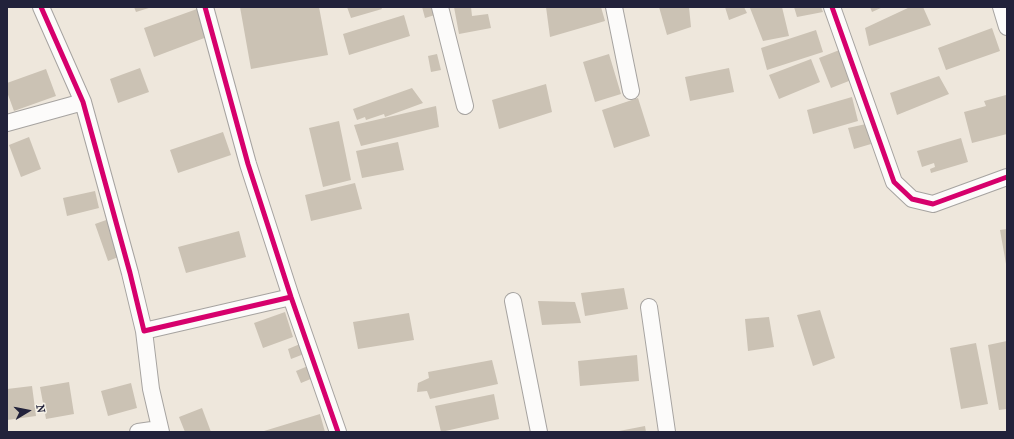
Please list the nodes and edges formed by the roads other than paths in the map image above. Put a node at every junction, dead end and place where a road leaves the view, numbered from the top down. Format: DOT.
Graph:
graph roads {
  1 [pos="41,7"];
  2 [pos="205,7"];
  3 [pos="440,7"];
  4 [pos="614,7"];
  5 [pos="832,7"];
  6 [pos="1001,7"];
  7 [pos="1007,27"];
  8 [pos="631,91"];
  9 [pos="83,102"];
  10 [pos="465,106"];
  11 [pos="7,123"];
  12 [pos="1007,177"];
  13 [pos="291,297"];
  14 [pos="513,301"];
  15 [pos="649,307"];
  16 [pos="144,331"];
  17 [pos="160,431"];
  18 [pos="138,432"];
  19 [pos="338,432"];
  20 [pos="539,432"];
  21 [pos="667,432"];
  1 -- 9 [label="street"];
  2 -- 13 [label="street"];
  3 -- 10 [label="street"];
  4 -- 8 [label="street"];
  5 -- 12 [label="street"];
  6 -- 7 [label="street"];
  9 -- 11 [label="street"];
  9 -- 16 [label="street"];
  13 -- 16 [label="street"];
  13 -- 19 [label="street"];
  14 -- 20 [label="street"];
  15 -- 21 [label="street"];
  16 -- 17 [label="street"];
  17 -- 18 [label="street"];
}
